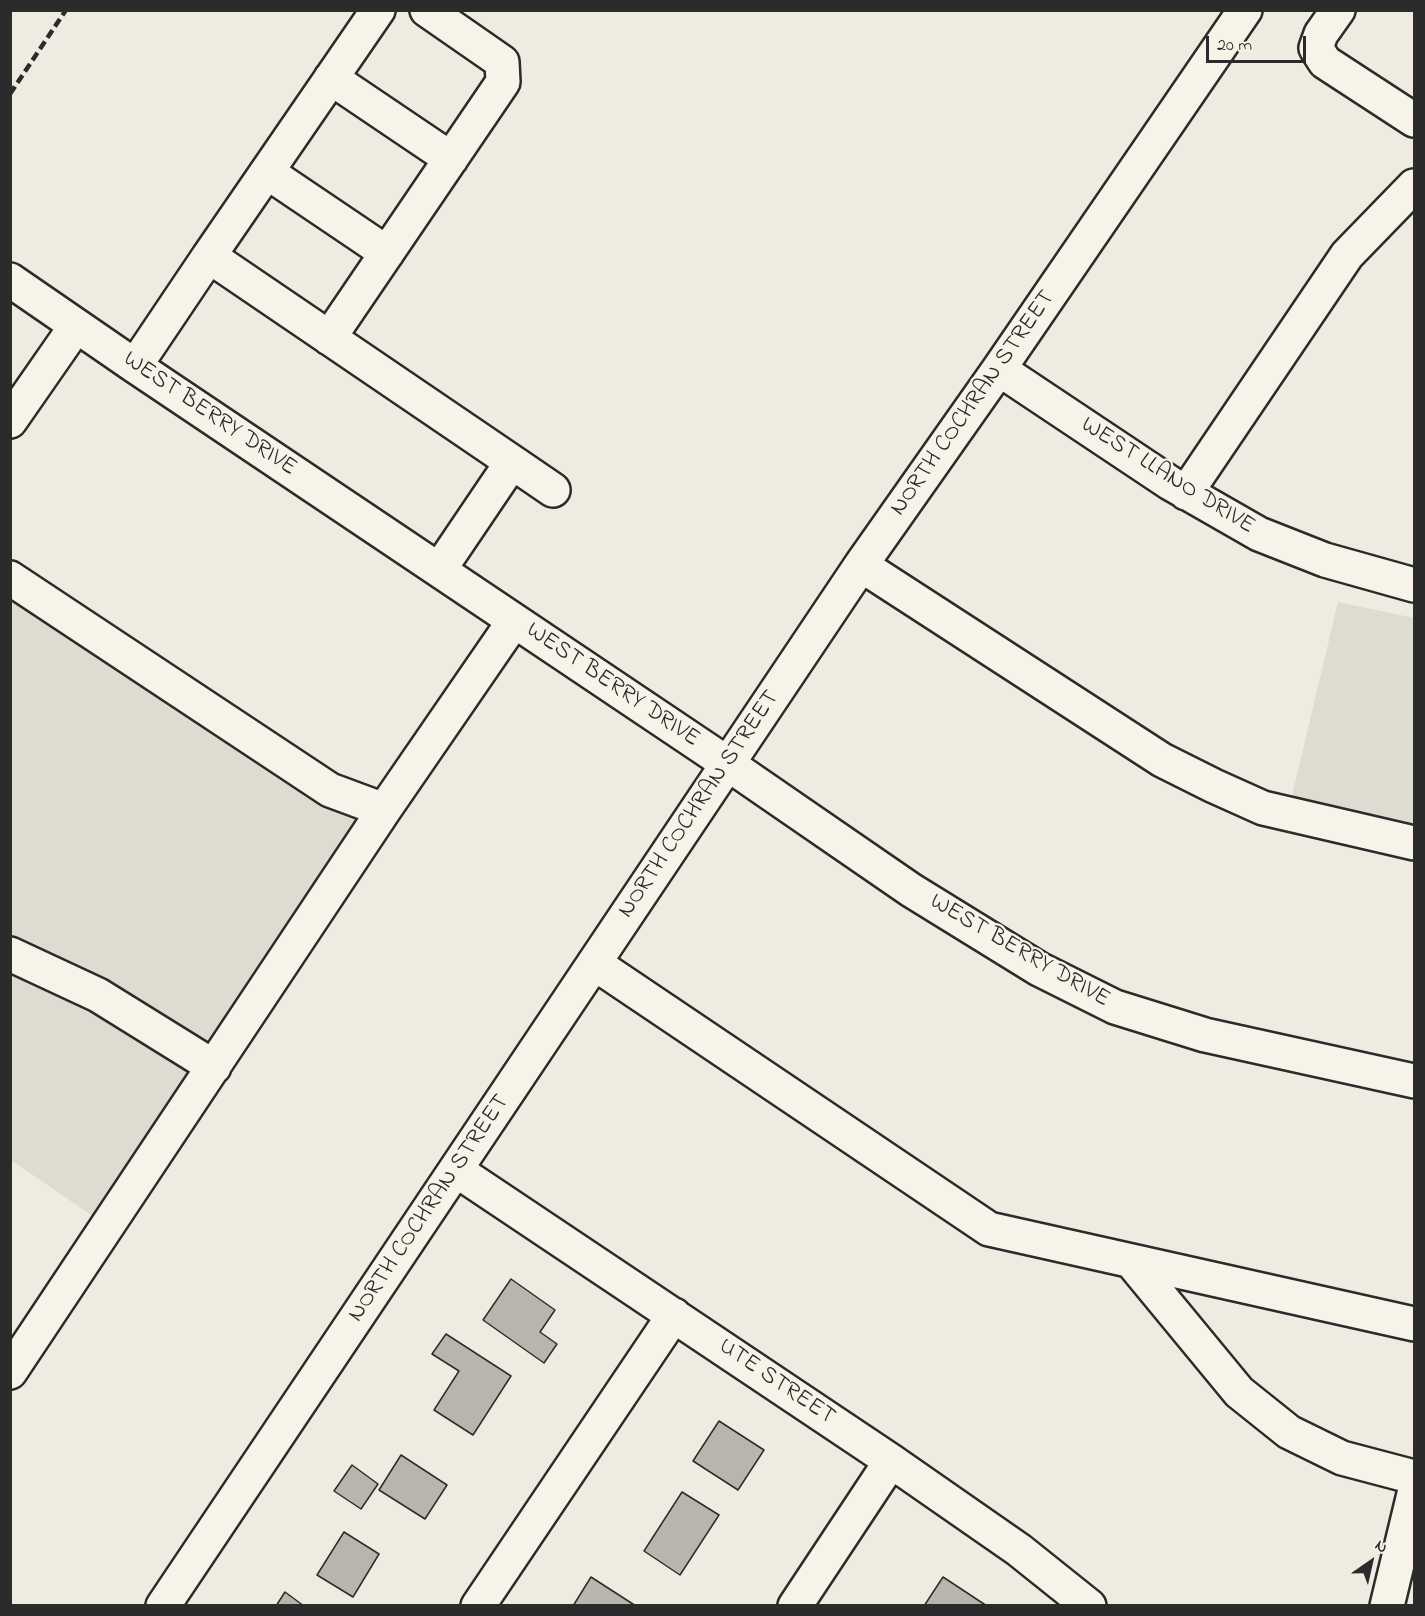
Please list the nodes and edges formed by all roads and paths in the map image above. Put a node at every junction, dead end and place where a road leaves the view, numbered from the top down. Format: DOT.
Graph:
graph roads {
  1 [pos="378,10"];
  2 [pos="427,10"];
  3 [pos="1245,10"];
  4 [pos="1338,10"];
  5 [pos="332,78"];
  6 [pos="1414,120"];
  7 [pos="451,159"];
  8 [pos="267,171"];
  9 [pos="1414,186"];
  10 [pos="387,253"];
  11 [pos="210,256"];
  12 [pos="10,280"];
  13 [pos="76,326"];
  14 [pos="329,338"];
  15 [pos="135,366"];
  16 [pos="999,369"];
  17 [pos="10,422"];
  18 [pos="512,462"];
  19 [pos="553,490"];
  20 [pos="1186,493"];
  21 [pos="861,565"];
  22 [pos="438,570"];
  23 [pos="10,578"];
  24 [pos="1414,585"];
  25 [pos="514,621"];
  26 [pos="728,764"];
  27 [pos="384,810"];
  28 [pos="1414,843"];
  29 [pos="10,954"];
  30 [pos="594,963"];
  31 [pos="214,1067"];
  32 [pos="1414,1081"];
  33 [pos="456,1170"];
  34 [pos="1131,1261"];
  35 [pos="674,1315"];
  36 [pos="1414,1324"];
  37 [pos="10,1372"];
  38 [pos="891,1461"];
  39 [pos="1414,1477"];
  40 [pos="1414,1494"];
  41 [pos="1409,1543"];
  42 [pos="164,1605"];
  43 [pos="478,1605"];
  44 [pos="795,1605"];
  45 [pos="1089,1605"];
  46 [pos="1387,1605"];
  1 -- 5 [label="street"];
  2 -- 7 [label="street"];
  3 -- 16 [label="street, NORTH COCHRAN STREET"];
  4 -- 6 [label="street"];
  5 -- 7 [label="street"];
  5 -- 8 [label="street"];
  7 -- 10 [label="street"];
  8 -- 10 [label="street"];
  8 -- 11 [label="street"];
  9 -- 20 [label="street"];
  10 -- 14 [label="street"];
  11 -- 14 [label="street"];
  11 -- 15 [label="street"];
  12 -- 13 [label="street, WEST BERRY DRIVE"];
  13 -- 15 [label="street, WEST BERRY DRIVE"];
  13 -- 17 [label="street"];
  14 -- 18 [label="street"];
  15 -- 22 [label="street, WEST BERRY DRIVE"];
  16 -- 20 [label="street, WEST LLANO DRIVE"];
  16 -- 21 [label="street, NORTH COCHRAN STREET"];
  18 -- 19 [label="street"];
  18 -- 22 [label="street"];
  20 -- 24 [label="street, WEST LLANO DRIVE"];
  21 -- 26 [label="street, NORTH COCHRAN STREET"];
  21 -- 28 [label="street"];
  22 -- 25 [label="street, WEST BERRY DRIVE"];
  23 -- 27 [label="street"];
  25 -- 26 [label="street, WEST BERRY DRIVE"];
  25 -- 27 [label="street"];
  26 -- 30 [label="street, NORTH COCHRAN STREET"];
  26 -- 32 [label="street, WEST BERRY DRIVE"];
  27 -- 31 [label="street"];
  29 -- 31 [label="street"];
  30 -- 33 [label="street, NORTH COCHRAN STREET"];
  30 -- 34 [label="street"];
  31 -- 37 [label="street"];
  33 -- 35 [label="street, UTE STREET"];
  33 -- 42 [label="street, NORTH COCHRAN STREET"];
  34 -- 36 [label="street"];
  34 -- 39 [label="street"];
  35 -- 38 [label="street, UTE STREET"];
  35 -- 43 [label="street"];
  38 -- 44 [label="street"];
  38 -- 45 [label="street, UTE STREET"];
  40 -- 41 [label="street"];
  41 -- 46 [label="street"];
}
